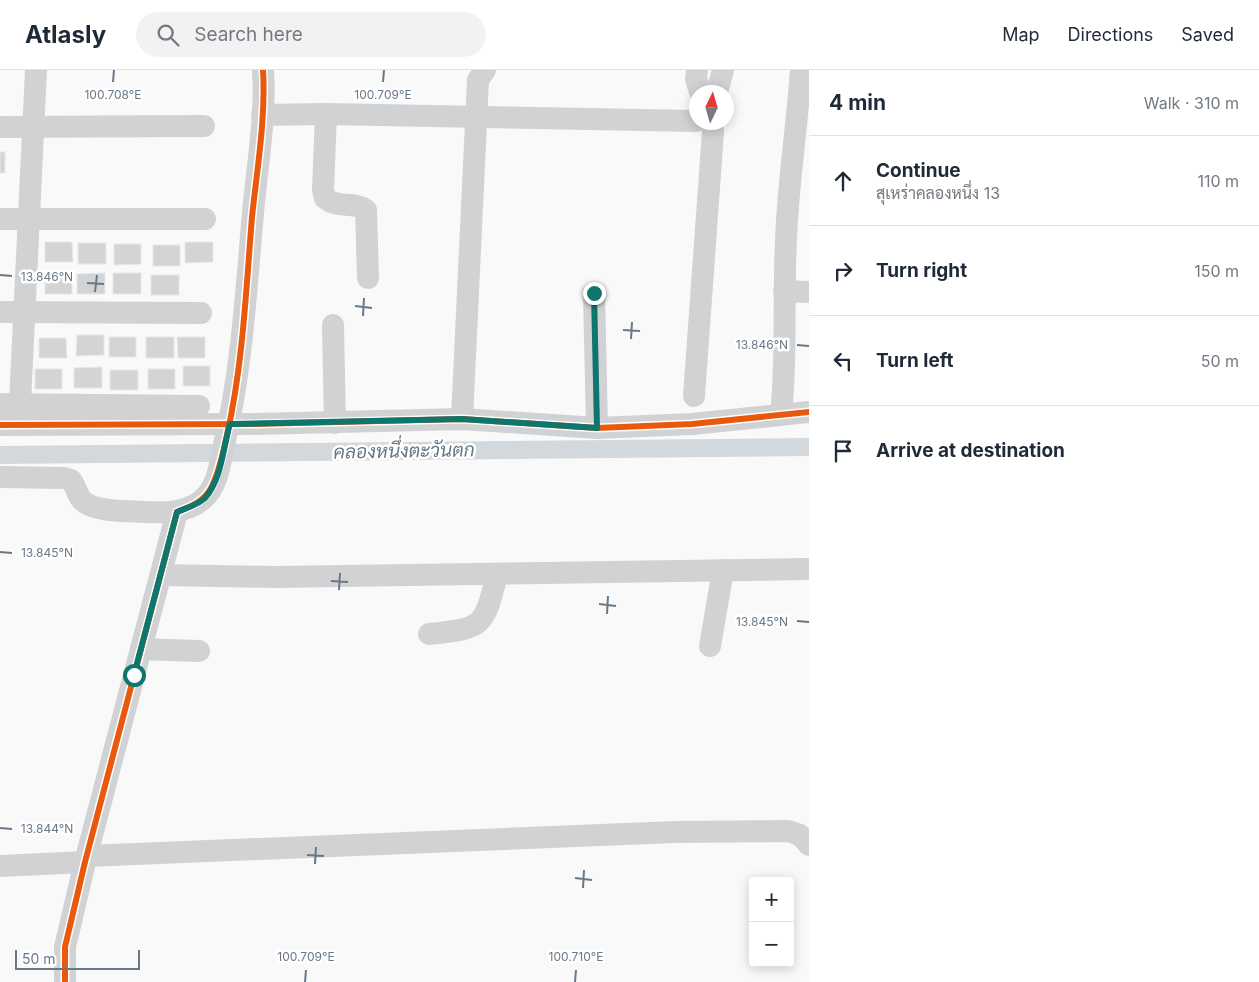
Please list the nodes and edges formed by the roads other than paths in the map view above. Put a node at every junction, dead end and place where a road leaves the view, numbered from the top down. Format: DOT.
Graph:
graph roads {
  1 [pos="36,70"];
  2 [pos="485,70"];
  3 [pos="697,70"];
  4 [pos="723,70"];
  5 [pos="800,70"];
  6 [pos="266,72"];
  7 [pos="698,85"];
  8 [pos="720,85"];
  9 [pos="326,114"];
  10 [pos="262,115"];
  11 [pos="476,116"];
  12 [pos="689,121"];
  13 [pos="33,126"];
  14 [pos="204,126"];
  15 [pos="0,127"];
  16 [pos="713,130"];
  17 [pos="0,219"];
  18 [pos="27,219"];
  19 [pos="205,219"];
  20 [pos="368,278"];
  21 [pos="784,291"];
  22 [pos="809,292"];
  23 [pos="594,293"];
  24 [pos="0,312"];
  25 [pos="24,312"];
  26 [pos="201,313"];
  27 [pos="333,325"];
  28 [pos="694,396"];
  29 [pos="10,403"];
  30 [pos="199,406"];
  31 [pos="809,412"];
  32 [pos="781,415"];
  33 [pos="462,419"];
  34 [pos="335,423"];
  35 [pos="0,425"];
  36 [pos="228,428"];
  37 [pos="597,428"];
  38 [pos="0,477"];
  39 [pos="177,512"];
  40 [pos="809,569"];
  41 [pos="723,570"];
  42 [pos="498,574"];
  43 [pos="162,576"];
  44 [pos="429,634"];
  45 [pos="710,646"];
  46 [pos="141,649"];
  47 [pos="199,651"];
  48 [pos="809,845"];
  49 [pos="86,859"];
  50 [pos="0,866"];
  51 [pos="65,982"];
  1 -- 13 [label="street"];
  2 -- 11 [label="street"];
  3 -- 7 [label="street"];
  4 -- 8 [label="street"];
  5 -- 21 [label="street"];
  6 -- 10 [label="street"];
  9 -- 10 [label="street"];
  9 -- 11 [label="street"];
  9 -- 20 [label="street"];
  10 -- 36 [label="street"];
  11 -- 12 [label="street"];
  11 -- 33 [label="street"];
  13 -- 14 [label="street"];
  13 -- 15 [label="street"];
  13 -- 18 [label="street"];
  16 -- 28 [label="street"];
  17 -- 18 [label="street"];
  18 -- 19 [label="street"];
  18 -- 25 [label="street"];
  21 -- 22 [label="street"];
  21 -- 32 [label="street"];
  23 -- 37 [label="street"];
  24 -- 25 [label="street"];
  25 -- 26 [label="street"];
  25 -- 29 [label="street"];
  27 -- 34 [label="street"];
  29 -- 30 [label="street"];
  31 -- 32 [label="street"];
  32 -- 37 [label="street"];
  33 -- 34 [label="street"];
  33 -- 37 [label="street"];
  34 -- 36 [label="street"];
  35 -- 36 [label="street"];
  36 -- 39 [label="street"];
  38 -- 39 [label="street"];
  39 -- 43 [label="street"];
  40 -- 41 [label="street"];
  41 -- 42 [label="street"];
  41 -- 45 [label="street"];
  42 -- 43 [label="street"];
  42 -- 44 [label="street"];
  43 -- 46 [label="street"];
  46 -- 47 [label="street"];
  46 -- 49 [label="street"];
  48 -- 49 [label="street"];
  49 -- 50 [label="street"];
  49 -- 51 [label="street"];
}
